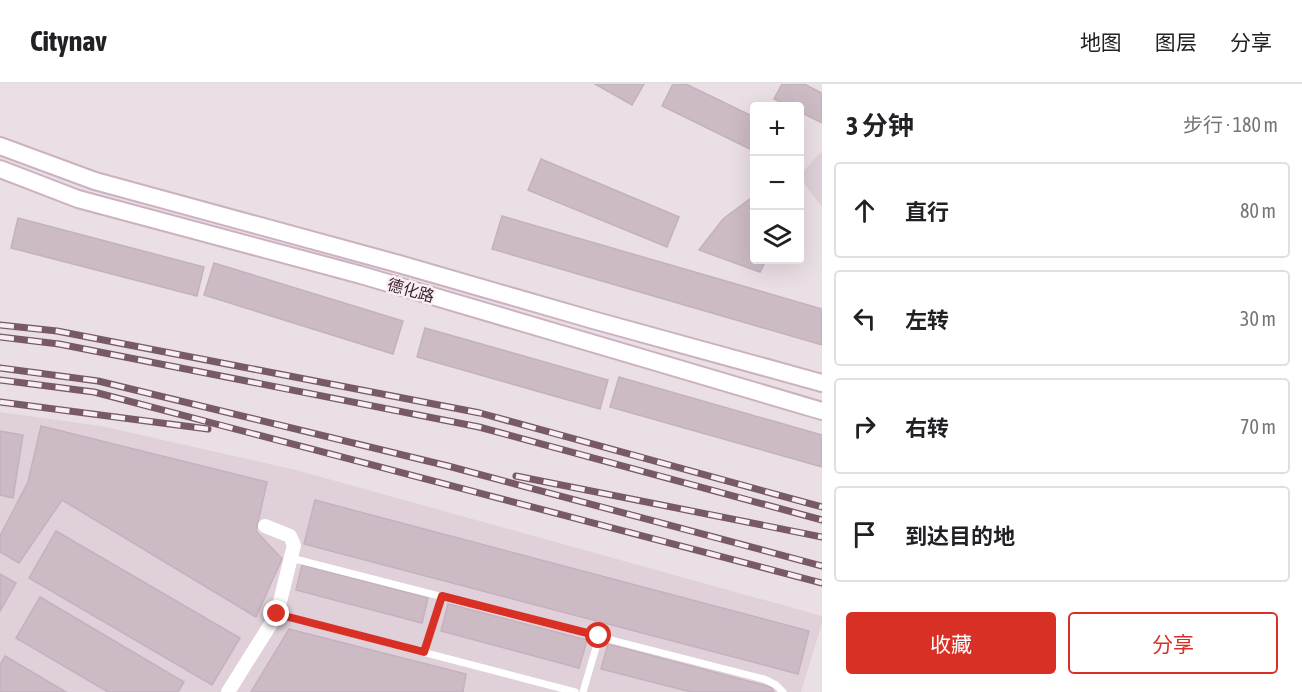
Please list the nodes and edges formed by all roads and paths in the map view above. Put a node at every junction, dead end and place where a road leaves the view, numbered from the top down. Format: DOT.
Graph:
graph roads {
  1 [pos="0,146"];
  2 [pos="0,169"];
  3 [pos="822,383"];
  4 [pos="822,411"];
  5 [pos="265,526"];
  6 [pos="291,558"];
  7 [pos="442,596"];
  8 [pos="277,614"];
  9 [pos="599,636"];
  10 [pos="424,652"];
  11 [pos="561,690"];
  12 [pos="228,692"];
  13 [pos="575,692"];
  14 [pos="583,692"];
  15 [pos="783,692"];
  1 -- 3 [label="main road, 德化路"];
  2 -- 4 [label="main road, 德化路"];
  5 -- 6 [label="street"];
  6 -- 7 [label="lane"];
  6 -- 8 [label="street"];
  7 -- 9 [label="lane"];
  7 -- 10 [label="lane"];
  8 -- 10 [label="lane"];
  8 -- 12 [label="street"];
  9 -- 14 [label="lane"];
  9 -- 15 [label="lane"];
  10 -- 11 [label="lane"];
  11 -- 13 [label="lane"];
}
